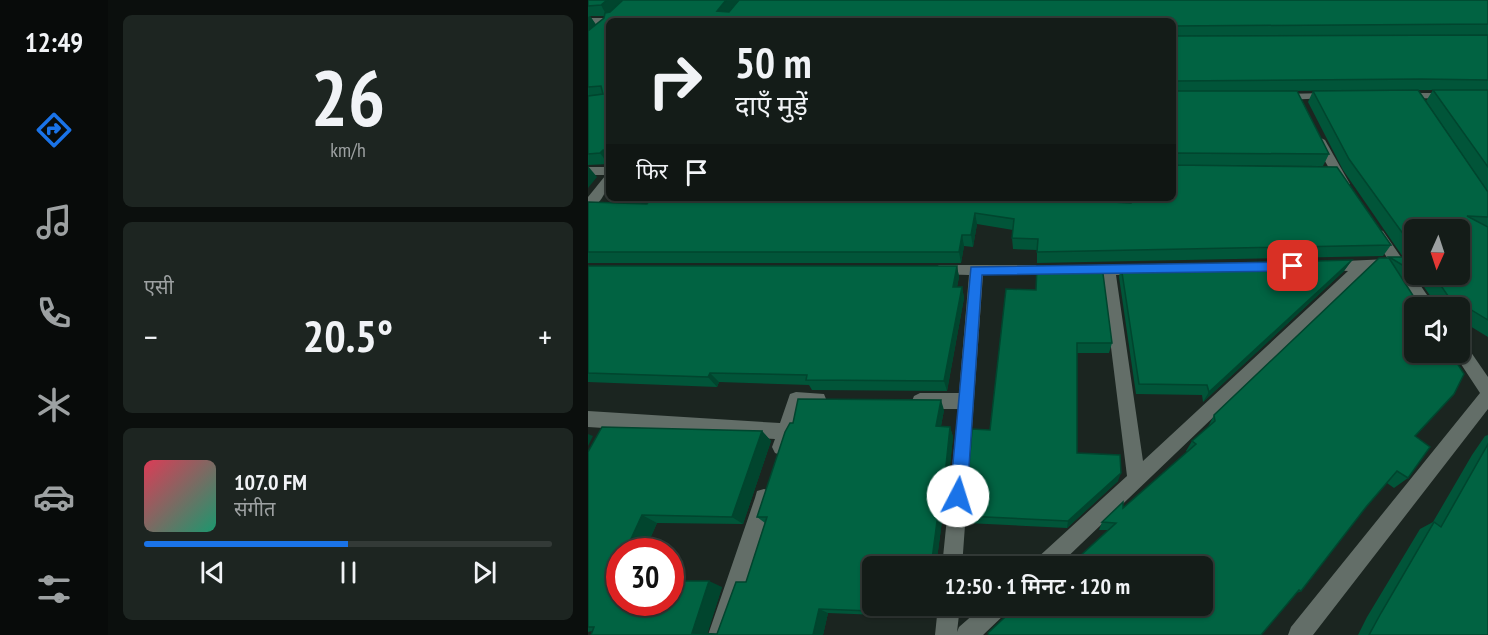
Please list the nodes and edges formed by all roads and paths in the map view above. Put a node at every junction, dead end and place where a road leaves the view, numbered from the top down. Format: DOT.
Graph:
graph roads {
  1 [pos="618,14"];
  2 [pos="613,18"];
  3 [pos="588,21"];
  4 [pos="606,23"];
  5 [pos="1344,96"];
  6 [pos="1391,96"];
  7 [pos="1488,96"];
  8 [pos="1264,97"];
  9 [pos="1314,129"];
  10 [pos="588,171"];
  11 [pos="606,171"];
  12 [pos="606,183"];
  13 [pos="1349,190"];
  14 [pos="588,206"];
  15 [pos="1374,227"];
  16 [pos="1398,263"];
  17 [pos="1363,265"];
  18 [pos="1317,266"];
  19 [pos="1154,269"];
  20 [pos="928,270"];
  21 [pos="976,270"];
  22 [pos="1108,270"];
  23 [pos="1421,297"];
  24 [pos="1469,363"];
  25 [pos="1488,390"];
  26 [pos="1488,396"];
  27 [pos="830,400"];
  28 [pos="898,400"];
  29 [pos="967,401"];
  30 [pos="588,419"];
  31 [pos="614,419"];
  32 [pos="786,432"];
  33 [pos="603,439"];
  34 [pos="1137,480"];
  35 [pos="953,556"];
  36 [pos="1054,556"];
  37 [pos="948,616"];
  38 [pos="988,616"];
  39 [pos="720,635"];
  40 [pos="946,635"];
  41 [pos="967,635"];
  42 [pos="1299,635"];
  1 -- 2 [label="street"];
  3 -- 4 [label="street"];
  5 -- 8 [label="street"];
  6 -- 7 [label="street"];
  9 -- 13 [label="street"];
  10 -- 11 [label="street"];
  12 -- 14 [label="street"];
  15 -- 16 [label="street"];
  16 -- 17 [label="street"];
  16 -- 23 [label="street"];
  17 -- 18 [label="street"];
  17 -- 34 [label="street"];
  19 -- 22 [label="street"];
  20 -- 21 [label="street"];
  21 -- 22 [label="street"];
  21 -- 29 [label="street"];
  22 -- 34 [label="street"];
  24 -- 25 [label="street"];
  26 -- 42 [label="street"];
  27 -- 32 [label="street"];
  28 -- 29 [label="street"];
  29 -- 35 [label="street"];
  30 -- 31 [label="street"];
  31 -- 32 [label="street"];
  31 -- 33 [label="street"];
  32 -- 39 [label="street"];
  34 -- 36 [label="street"];
  37 -- 40 [label="street"];
  38 -- 41 [label="street"];
}
